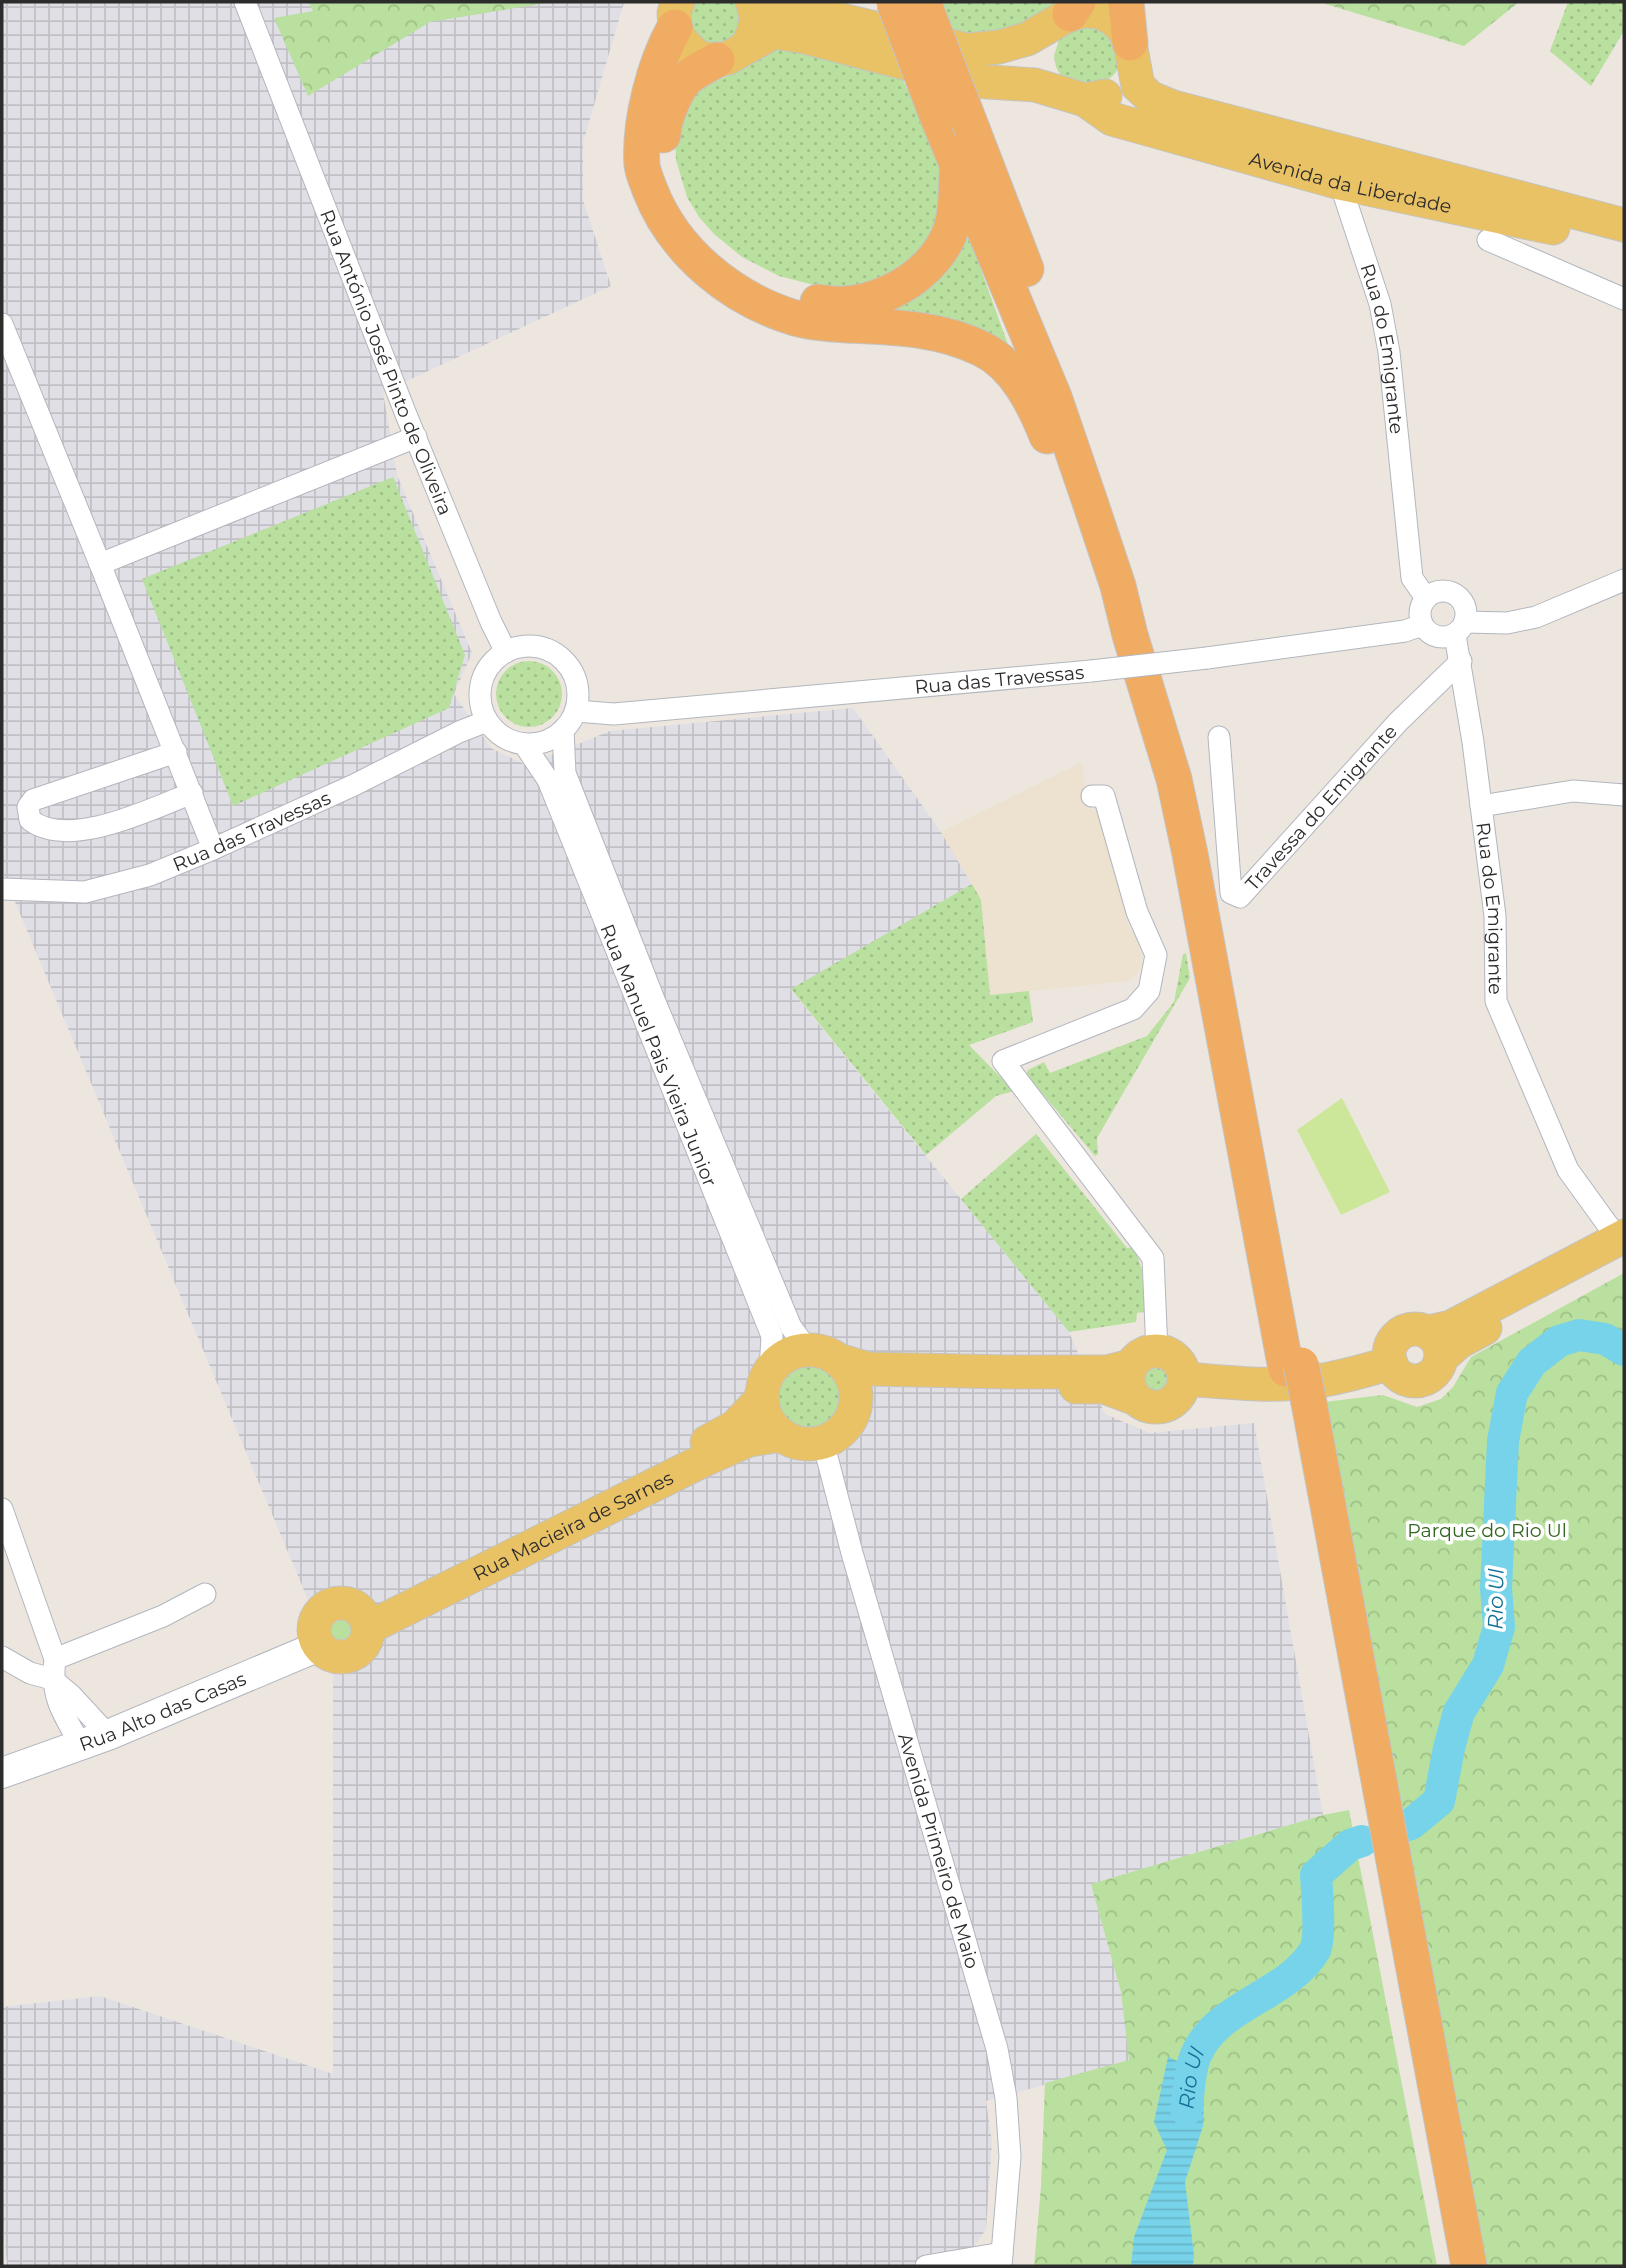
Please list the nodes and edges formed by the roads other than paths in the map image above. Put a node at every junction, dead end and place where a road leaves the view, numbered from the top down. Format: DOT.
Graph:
graph roads {
  1 [pos="245,2"];
  2 [pos="752,2"];
  3 [pos="780,2"];
  4 [pos="894,2"];
  5 [pos="923,2"];
  6 [pos="1126,2"];
  7 [pos="1069,12"];
  8 [pos="677,15"];
  9 [pos="1131,51"];
  10 [pos="732,53"];
  11 [pos="1072,96"];
  12 [pos="957,166"];
  13 [pos="1340,183"];
  14 [pos="1624,225"];
  15 [pos="1488,240"];
  16 [pos="1624,247"];
  17 [pos="1624,299"];
  18 [pos="2,324"];
  19 [pos="415,437"];
  20 [pos="100,564"];
  21 [pos="1624,580"];
  22 [pos="1426,598"];
  23 [pos="1422,625"];
  24 [pos="1460,628"];
  25 [pos="1130,635"];
  26 [pos="506,652"];
  27 [pos="1461,661"];
  28 [pos="576,711"];
  29 [pos="487,721"];
  30 [pos="563,730"];
  31 [pos="1219,737"];
  32 [pos="524,744"];
  33 [pos="176,752"];
  34 [pos="192,793"];
  35 [pos="1624,795"];
  36 [pos="1093,796"];
  37 [pos="1481,806"];
  38 [pos="213,849"];
  39 [pos="3,890"];
  40 [pos="1622,1243"];
  41 [pos="823,1355"];
  42 [pos="1293,1366"];
  43 [pos="1141,1372"];
  44 [pos="1185,1379"];
  45 [pos="766,1384"];
  46 [pos="1300,1405"];
  47 [pos="853,1414"];
  48 [pos="782,1435"];
  49 [pos="823,1442"];
  50 [pos="2,1509"];
  51 [pos="205,1594"];
  52 [pos="365,1620"];
  53 [pos="319,1646"];
  54 [pos="2,1657"];
  55 [pos="53,1669"];
  56 [pos="108,1735"];
  57 [pos="81,1745"];
  58 [pos="2,1773"];
  59 [pos="1002,2260"];
  60 [pos="926,2266"];
  61 [pos="1455,2266"];
  62 [pos="1469,2266"];
  1 -- 19 [label="street, Rua António José Pinto de Oliveira"];
  2 -- 10 [label="main road"];
  3 -- 7 [label="main road, Avenida da Liberdade"];
  4 -- 12 [label="highway, bridge"];
  5 -- 42 [label="highway, bridge"];
  6 -- 9 [label="highway"];
  7 -- 9 [label="main road, Avenida da Liberdade"];
  7 -- 11 [label="main road, Avenida da Liberdade"];
  8 -- 10 [label="main road"];
  8 -- 25 [label="highway"];
  9 -- 11 [label="main road"];
  9 -- 14 [label="main road, Avenida da Liberdade"];
  10 -- 11 [label="main road, Avenida da Liberdade"];
  10 -- 12 [label="highway"];
  11 -- 13 [label="main road, Avenida da Liberdade"];
  12 -- 25 [label="highway"];
  13 -- 16 [label="main road, Avenida da Liberdade"];
  13 -- 22 [label="street, Rua do Emigrante"];
  15 -- 17 [label="street"];
  18 -- 20 [label="street"];
  19 -- 20 [label="street"];
  19 -- 26 [label="street, Rua António José Pinto de Oliveira"];
  20 -- 33 [label="street"];
  21 -- 24 [label="street"];
  22 -- 23 [label="street"];
  22 -- 24 [label="street, Rua do Emigrante"];
  23 -- 24 [label="street"];
  23 -- 28 [label="street, Rua das Travessas, bridge"];
  24 -- 27 [label="street, Rua do Emigrante"];
  25 -- 42 [label="highway"];
  26 -- 28 [label="street"];
  26 -- 29 [label="street"];
  27 -- 31 [label="street, Travessa do Emigrante"];
  27 -- 37 [label="street, Rua do Emigrante"];
  28 -- 30 [label="street"];
  29 -- 32 [label="street"];
  29 -- 38 [label="street, Rua das Travessas"];
  30 -- 32 [label="street"];
  30 -- 41 [label="street, Rua Manuel Pais Vieira Junior"];
  32 -- 45 [label="street, Rua Manuel Pais Vieira Junior"];
  33 -- 34 [label="street"];
  33 -- 34 [label="street"];
  34 -- 38 [label="street"];
  35 -- 37 [label="street"];
  36 -- 43 [label="street"];
  37 -- 40 [label="street, Rua do Emigrante"];
  38 -- 39 [label="street, Rua das Travessas"];
  40 -- 44 [label="main road"];
  41 -- 43 [label="main road"];
  41 -- 45 [label="main road"];
  41 -- 47 [label="main road"];
  42 -- 46 [label="highway"];
  43 -- 44 [label="main road"];
  43 -- 44 [label="main road"];
  43 -- 47 [label="main road"];
  45 -- 48 [label="main road"];
  45 -- 52 [label="main road, Rua Macieira de Sarnes"];
  46 -- 61 [label="highway"];
  46 -- 62 [label="highway"];
  47 -- 49 [label="main road"];
  48 -- 49 [label="main road"];
  48 -- 52 [label="main road, Rua Macieira de Sarnes"];
  49 -- 59 [label="street, Avenida Primeiro de Maio"];
  50 -- 55 [label="street"];
  51 -- 55 [label="street"];
  52 -- 53 [label="main road"];
  53 -- 56 [label="main road, Rua Alto das Casas"];
  54 -- 55 [label="street"];
  55 -- 56 [label="street"];
  55 -- 57 [label="street"];
  56 -- 57 [label="main road, Rua Alto das Casas"];
  57 -- 58 [label="main road, Rua Alto das Casas"];
  59 -- 60 [label="street"];
}
